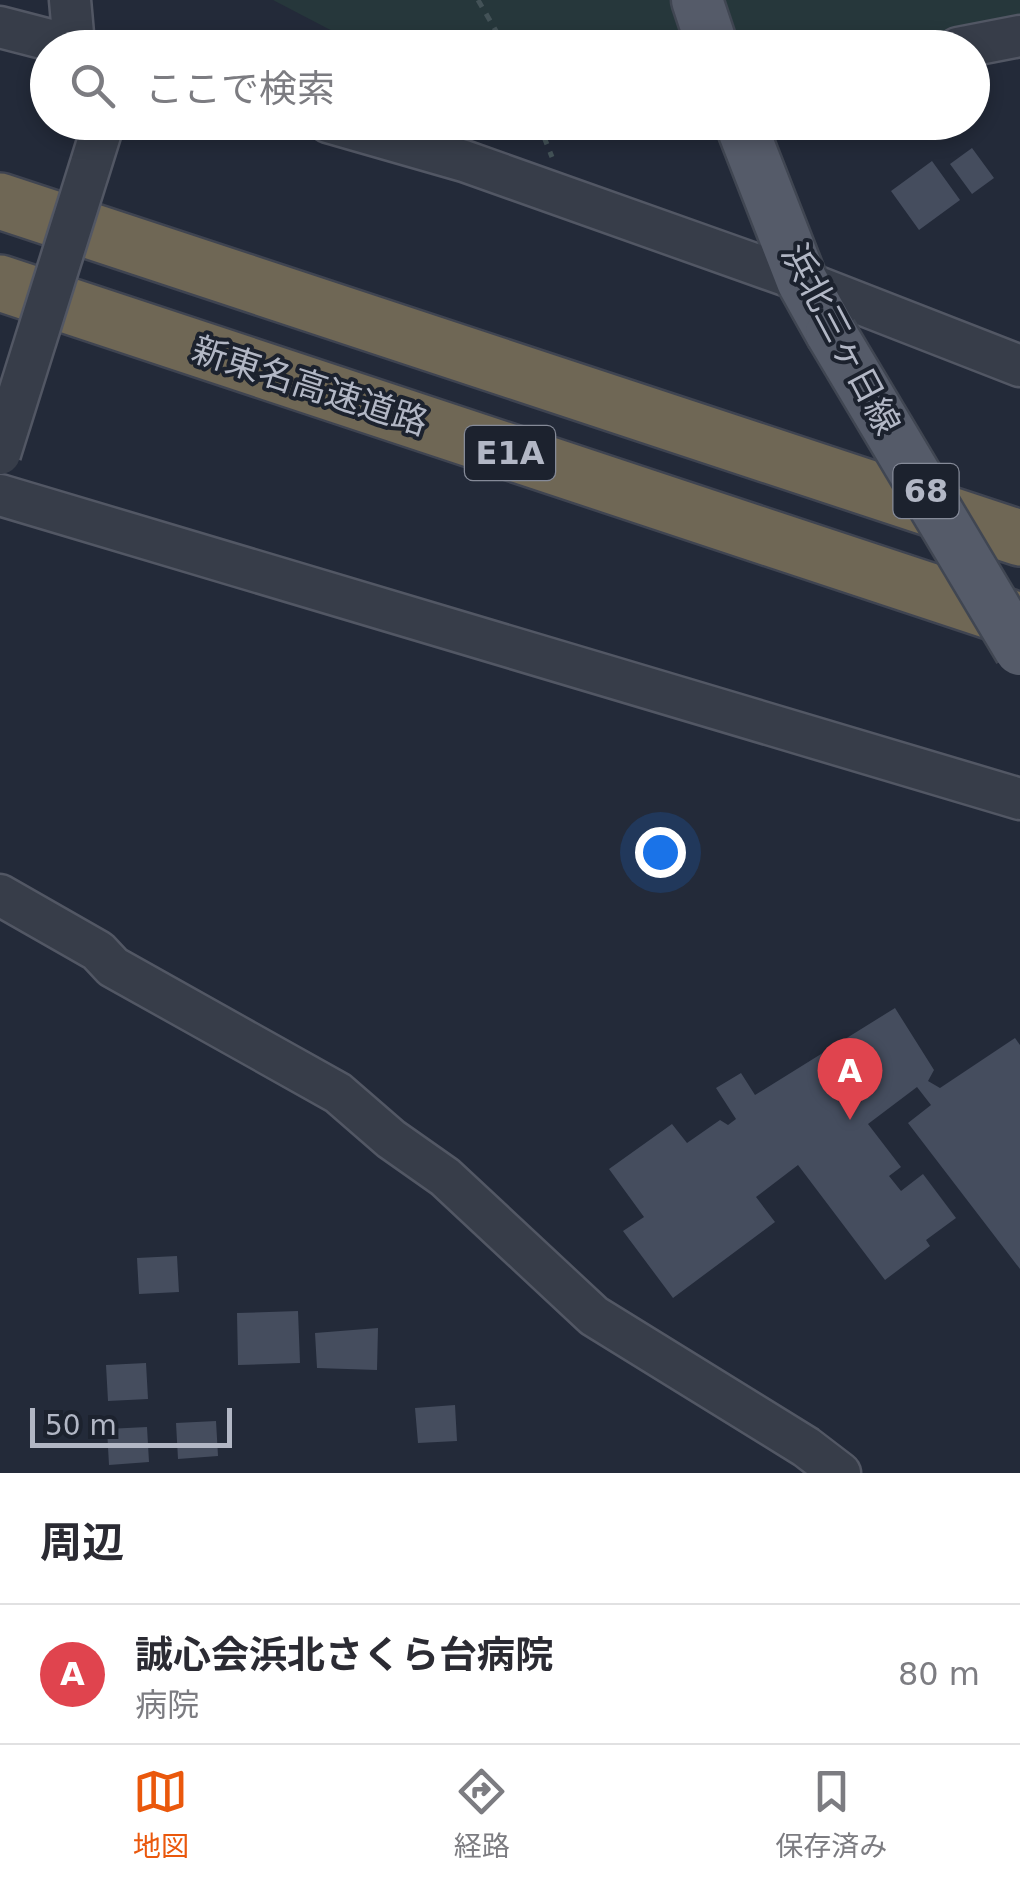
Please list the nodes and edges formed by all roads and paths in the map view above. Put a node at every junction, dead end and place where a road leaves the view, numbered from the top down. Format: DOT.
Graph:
graph roads {
  1 [pos="70,0"];
  2 [pos="478,0"];
  3 [pos="697,0"];
  4 [pos="0,27"];
  5 [pos="75,30"];
  6 [pos="496,30"];
  7 [pos="707,30"];
  8 [pos="30,34"];
  9 [pos="1020,36"];
  10 [pos="990,42"];
  11 [pos="98,140"];
  12 [pos="391,140"];
  13 [pos="747,140"];
  14 [pos="0,201"];
  15 [pos="802,281"];
  16 [pos="0,283"];
  17 [pos="0,315"];
  18 [pos="1020,366"];
  19 [pos="0,454"];
  20 [pos="0,495"];
  21 [pos="1020,538"];
  22 [pos="816,555"];
  23 [pos="1020,621"];
  24 [pos="1020,650"];
  25 [pos="1020,799"];
  26 [pos="0,895"];
  27 [pos="840,1473"];
  1 -- 5 [label="street"];
  2 -- 6 [label="path"];
  3 -- 7 [label="main road"];
  4 -- 8 [label="street"];
  9 -- 10 [label="street"];
  11 -- 19 [label="street, bridge"];
  12 -- 15 [label="street"];
  13 -- 15 [label="main road, 浜北三ヶ日線 / 68"];
  14 -- 21 [label="highway, E1A"];
  15 -- 18 [label="street"];
  15 -- 24 [label="main road, 浜北三ヶ日線 / 68, bridge"];
  16 -- 22 [label="highway, 新東名高速道路 / E1A"];
  17 -- 22 [label="highway"];
  20 -- 25 [label="street"];
  22 -- 23 [label="highway, 新東名高速道路 / E1A"];
  26 -- 27 [label="street"];
}
